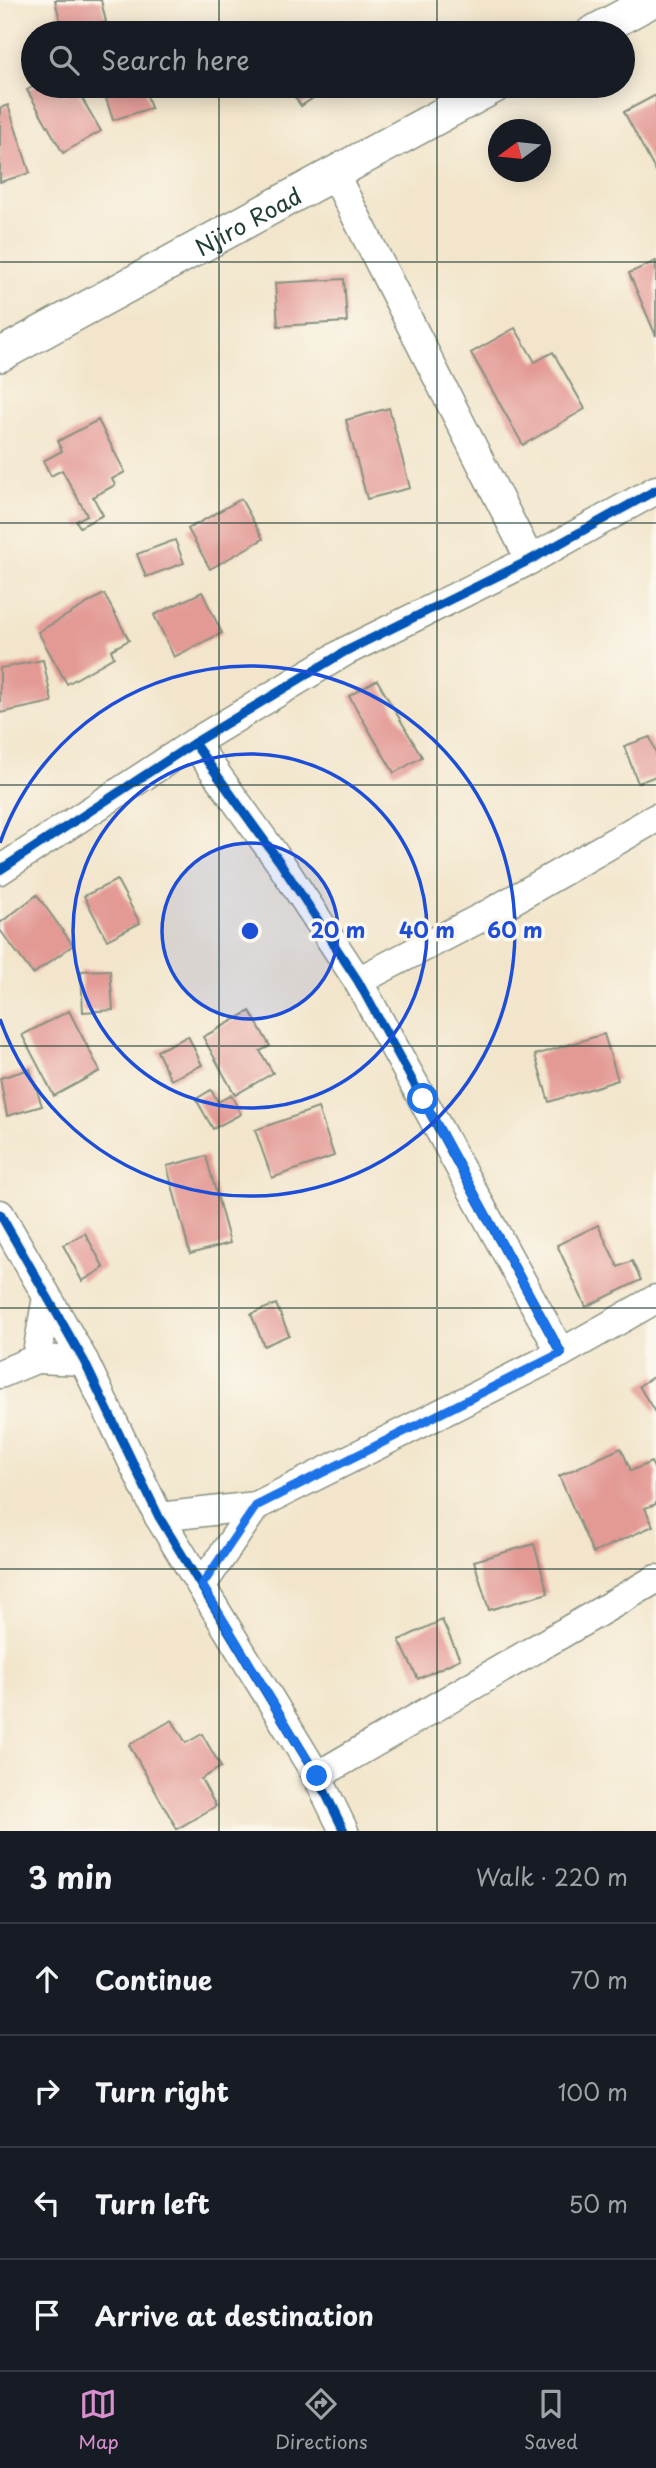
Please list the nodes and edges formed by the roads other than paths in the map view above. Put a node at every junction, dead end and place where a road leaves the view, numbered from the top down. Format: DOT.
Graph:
graph roads {
  1 [pos="653,0"];
  2 [pos="614,21"];
  3 [pos="473,98"];
  4 [pos="334,173"];
  5 [pos="0,355"];
  6 [pos="656,490"];
  7 [pos="530,560"];
  8 [pos="194,743"];
  9 [pos="656,818"];
  10 [pos="0,870"];
  11 [pos="358,981"];
  12 [pos="0,1214"];
  13 [pos="47,1297"];
  14 [pos="656,1299"];
  15 [pos="561,1353"];
  16 [pos="36,1359"];
  17 [pos="84,1361"];
  18 [pos="0,1374"];
  19 [pos="256,1506"];
  20 [pos="159,1517"];
  21 [pos="656,1579"];
  22 [pos="202,1585"];
  23 [pos="317,1776"];
  24 [pos="344,1831"];
  1 -- 2 [label="street"];
  3 -- 4 [label="street, Njiro Road"];
  4 -- 5 [label="street, Njiro Road"];
  4 -- 7 [label="street"];
  6 -- 7 [label="street"];
  7 -- 8 [label="street"];
  8 -- 10 [label="street"];
  8 -- 11 [label="street"];
  9 -- 11 [label="street"];
  11 -- 15 [label="street"];
  12 -- 13 [label="street"];
  13 -- 16 [label="street"];
  13 -- 17 [label="street"];
  14 -- 15 [label="street"];
  15 -- 19 [label="street"];
  16 -- 17 [label="street"];
  16 -- 18 [label="street"];
  17 -- 20 [label="street"];
  19 -- 20 [label="street"];
  19 -- 22 [label="street"];
  20 -- 22 [label="street"];
  21 -- 23 [label="street"];
  22 -- 23 [label="street"];
  23 -- 24 [label="street"];
}
